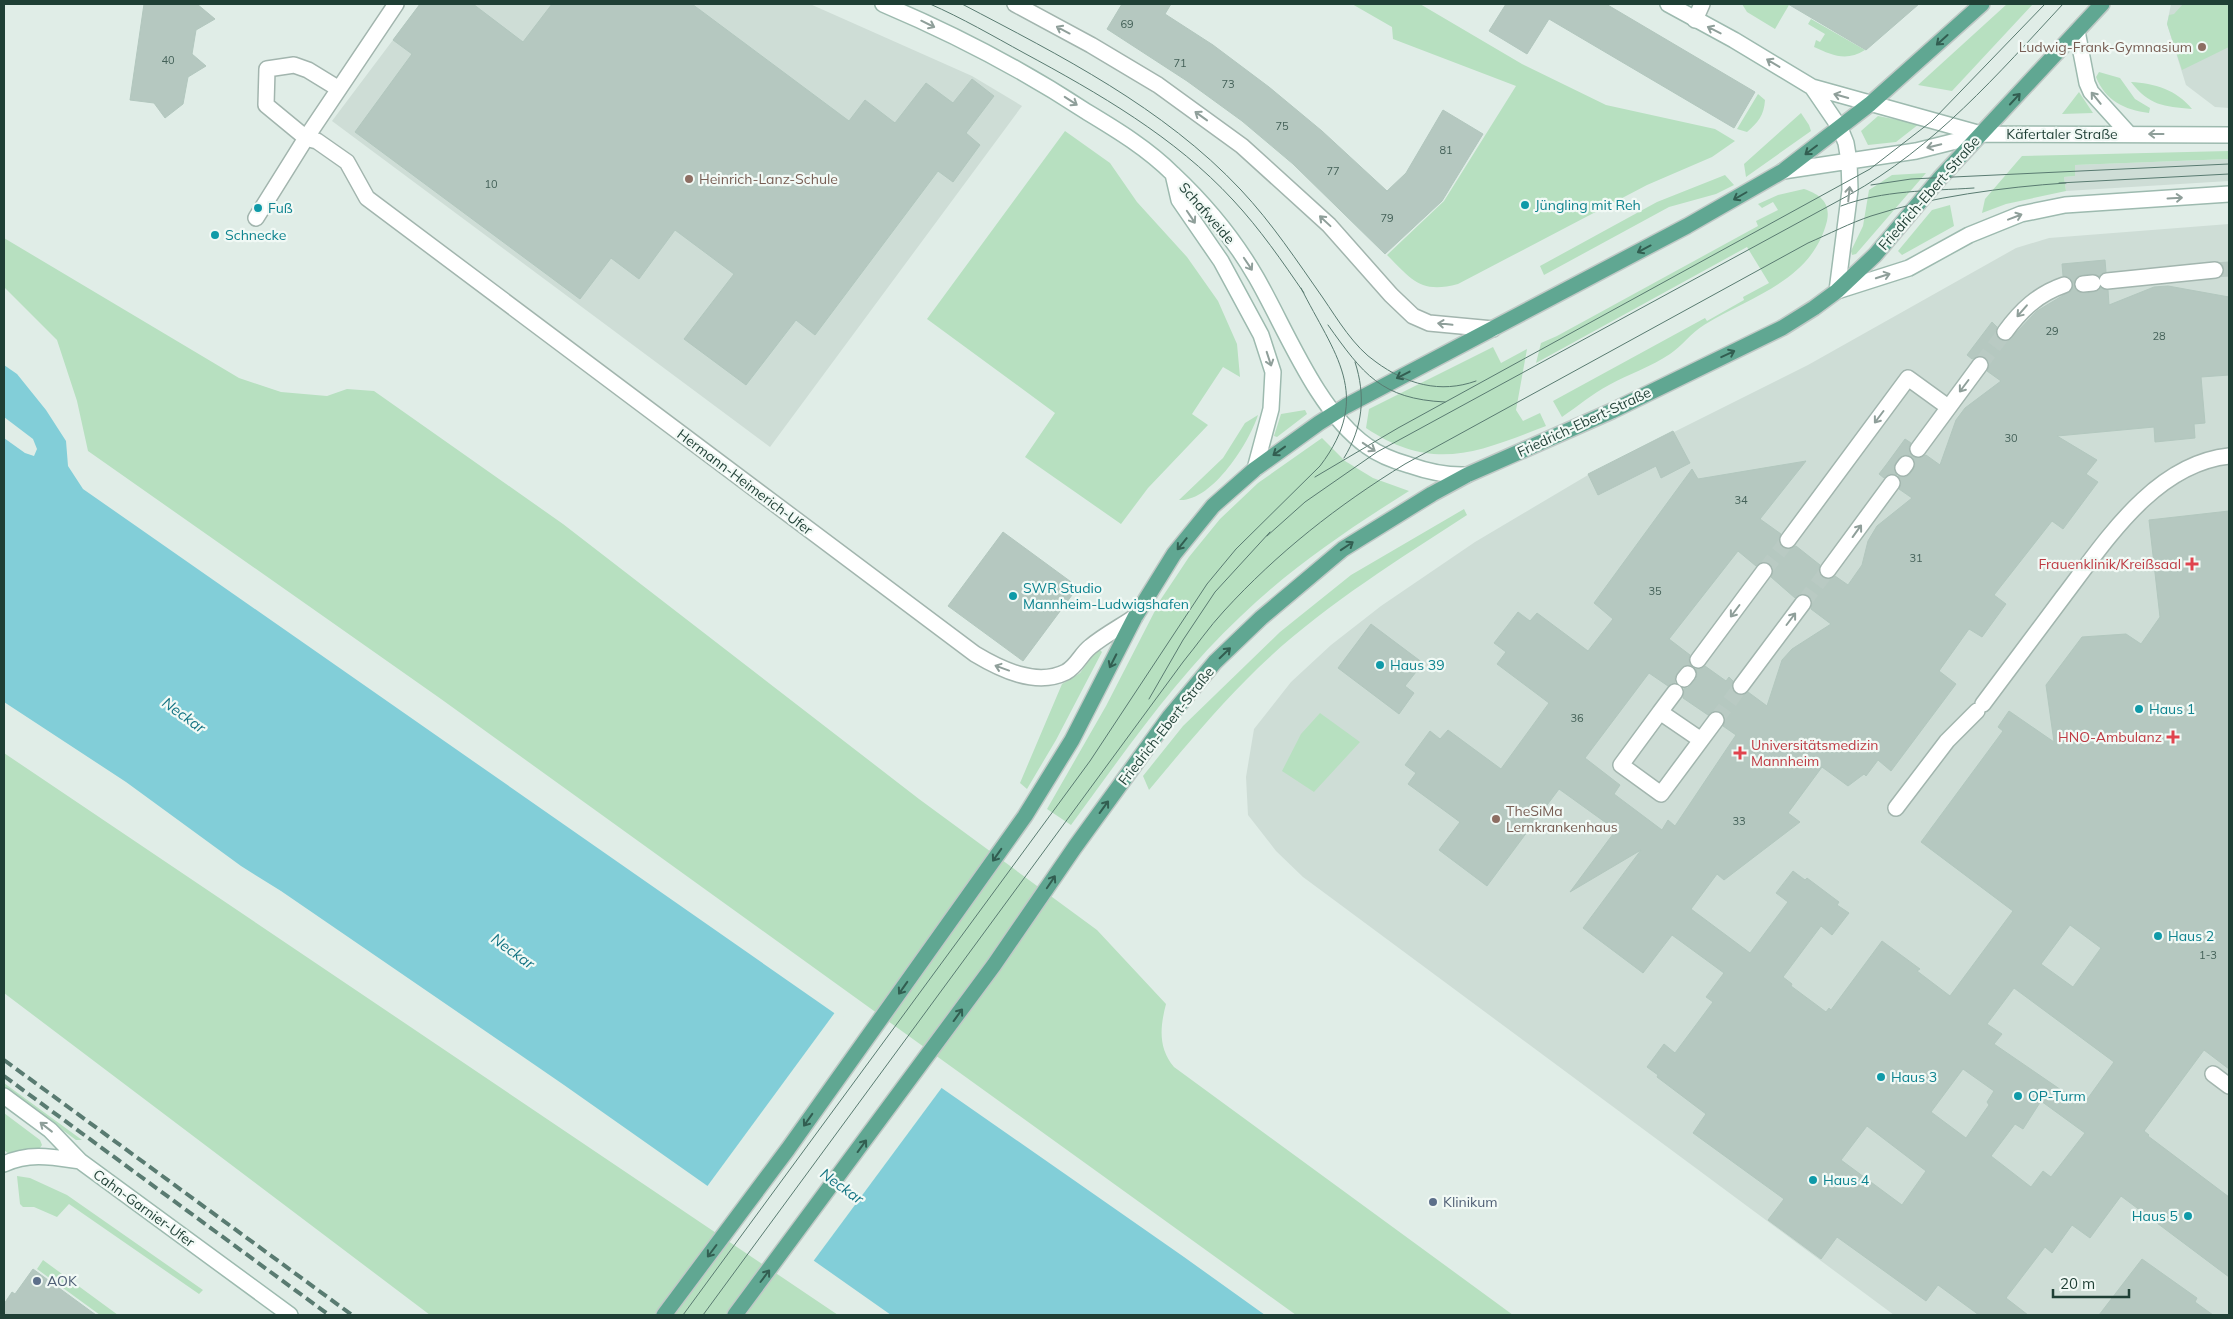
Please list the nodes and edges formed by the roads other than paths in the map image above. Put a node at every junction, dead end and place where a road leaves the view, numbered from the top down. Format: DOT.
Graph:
graph roads {
  1 [pos="396,4"];
  2 [pos="883,4"];
  3 [pos="1015,4"];
  4 [pos="1668,4"];
  5 [pos="1702,4"];
  6 [pos="1982,4"];
  7 [pos="2102,4"];
  8 [pos="1695,20"];
  9 [pos="2077,31"];
  10 [pos="1812,87"];
  11 [pos="338,89"];
  12 [pos="1870,104"];
  13 [pos="1840,128"];
  14 [pos="1981,134"];
  15 [pos="2129,134"];
  16 [pos="2229,135"];
  17 [pos="306,138"];
  18 [pos="1849,161"];
  19 [pos="1783,172"];
  20 [pos="1172,173"];
  21 [pos="2229,194"];
  22 [pos="256,218"];
  23 [pos="2215,270"];
  24 [pos="2094,282"];
  25 [pos="2064,285"];
  26 [pos="1837,291"];
  27 [pos="1493,329"];
  28 [pos="2005,332"];
  29 [pos="1980,365"];
  30 [pos="1948,407"];
  31 [pos="1334,413"];
  32 [pos="1918,449"];
  33 [pos="2229,456"];
  34 [pos="1256,469"];
  35 [pos="1466,475"];
  36 [pos="1892,483"];
  37 [pos="1788,540"];
  38 [pos="1828,570"];
  39 [pos="1764,572"];
  40 [pos="1803,603"];
  41 [pos="1135,617"];
  42 [pos="1698,660"];
  43 [pos="1741,686"];
  44 [pos="1675,692"];
  45 [pos="1660,712"];
  46 [pos="1716,720"];
  47 [pos="1701,740"];
  48 [pos="1896,808"];
  49 [pos="2213,1074"];
  50 [pos="2229,1086"];
  51 [pos="4,1096"];
  52 [pos="80,1161"];
  53 [pos="4,1164"];
  54 [pos="290,1315"];
  55 [pos="664,1315"];
  56 [pos="735,1315"];
  1 -- 11 [label="street"];
  2 -- 20 [label="street, Schafweide, one-way"];
  27 -- 3 [label="street, one-way"];
  4 -- 8 [label="street, Käfertaler Straße"];
  5 -- 8 [label="street"];
  6 -- 12 [label="main road, one-way"];
  7 -- 9 [label="main road, Friedrich-Ebert-Straße"];
  10 -- 8 [label="street, Käfertaler Straße, one-way"];
  14 -- 9 [label="main road, Friedrich-Ebert-Straße, one-way"];
  15 -- 9 [label="street, one-way"];
  12 -- 10 [label="street, Käfertaler Straße, one-way"];
  10 -- 13 [label="street, Käfertaler Straße"];
  11 -- 17 [label="street"];
  11 -- 17 [label="street"];
  12 -- 13 [label="main road"];
  12 -- 14 [label="street, Käfertaler Straße"];
  13 -- 18 [label="street, Käfertaler Straße"];
  13 -- 19 [label="main road, one-way"];
  14 -- 15 [label="street, Käfertaler Straße"];
  14 -- 18 [label="street, one-way"];
  14 -- 26 [label="main road, Friedrich-Ebert-Straße"];
  16 -- 15 [label="street, Käfertaler Straße, one-way"];
  17 -- 22 [label="street"];
  41 -- 17 [label="street, Hermann-Heimerich-Ufer, one-way"];
  18 -- 19 [label="street"];
  26 -- 18 [label="street, Käfertaler Straße, one-way"];
  19 -- 27 [label="main road, one-way"];
  20 -- 31 [label="street, Schafweide, one-way"];
  20 -- 34 [label="street, one-way"];
  26 -- 21 [label="street, one-way"];
  23 -- 24 [label="street"];
  25 -- 28 [label="street, one-way"];
  35 -- 26 [label="main road, Friedrich-Ebert-Straße, one-way"];
  27 -- 31 [label="main road, one-way"];
  29 -- 30 [label="street, one-way"];
  30 -- 32 [label="street"];
  30 -- 37 [label="street, one-way"];
  31 -- 34 [label="main road, one-way"];
  31 -- 35 [label="street, Schafweide, one-way"];
  33 -- 48 [label="street"];
  34 -- 41 [label="main road, one-way"];
  56 -- 35 [label="main road, Friedrich-Ebert-Straße, one-way"];
  38 -- 36 [label="street, one-way"];
  39 -- 42 [label="street, one-way"];
  43 -- 40 [label="street, one-way"];
  41 -- 55 [label="main road, one-way"];
  44 -- 45 [label="street"];
  45 -- 47 [label="street"];
  45 -- 47 [label="street"];
  46 -- 47 [label="street"];
  49 -- 50 [label="street"];
  52 -- 51 [label="street, Cahn-Garnier-Ufer, one-way"];
  52 -- 53 [label="street"];
  52 -- 54 [label="street, Cahn-Garnier-Ufer"];
}
